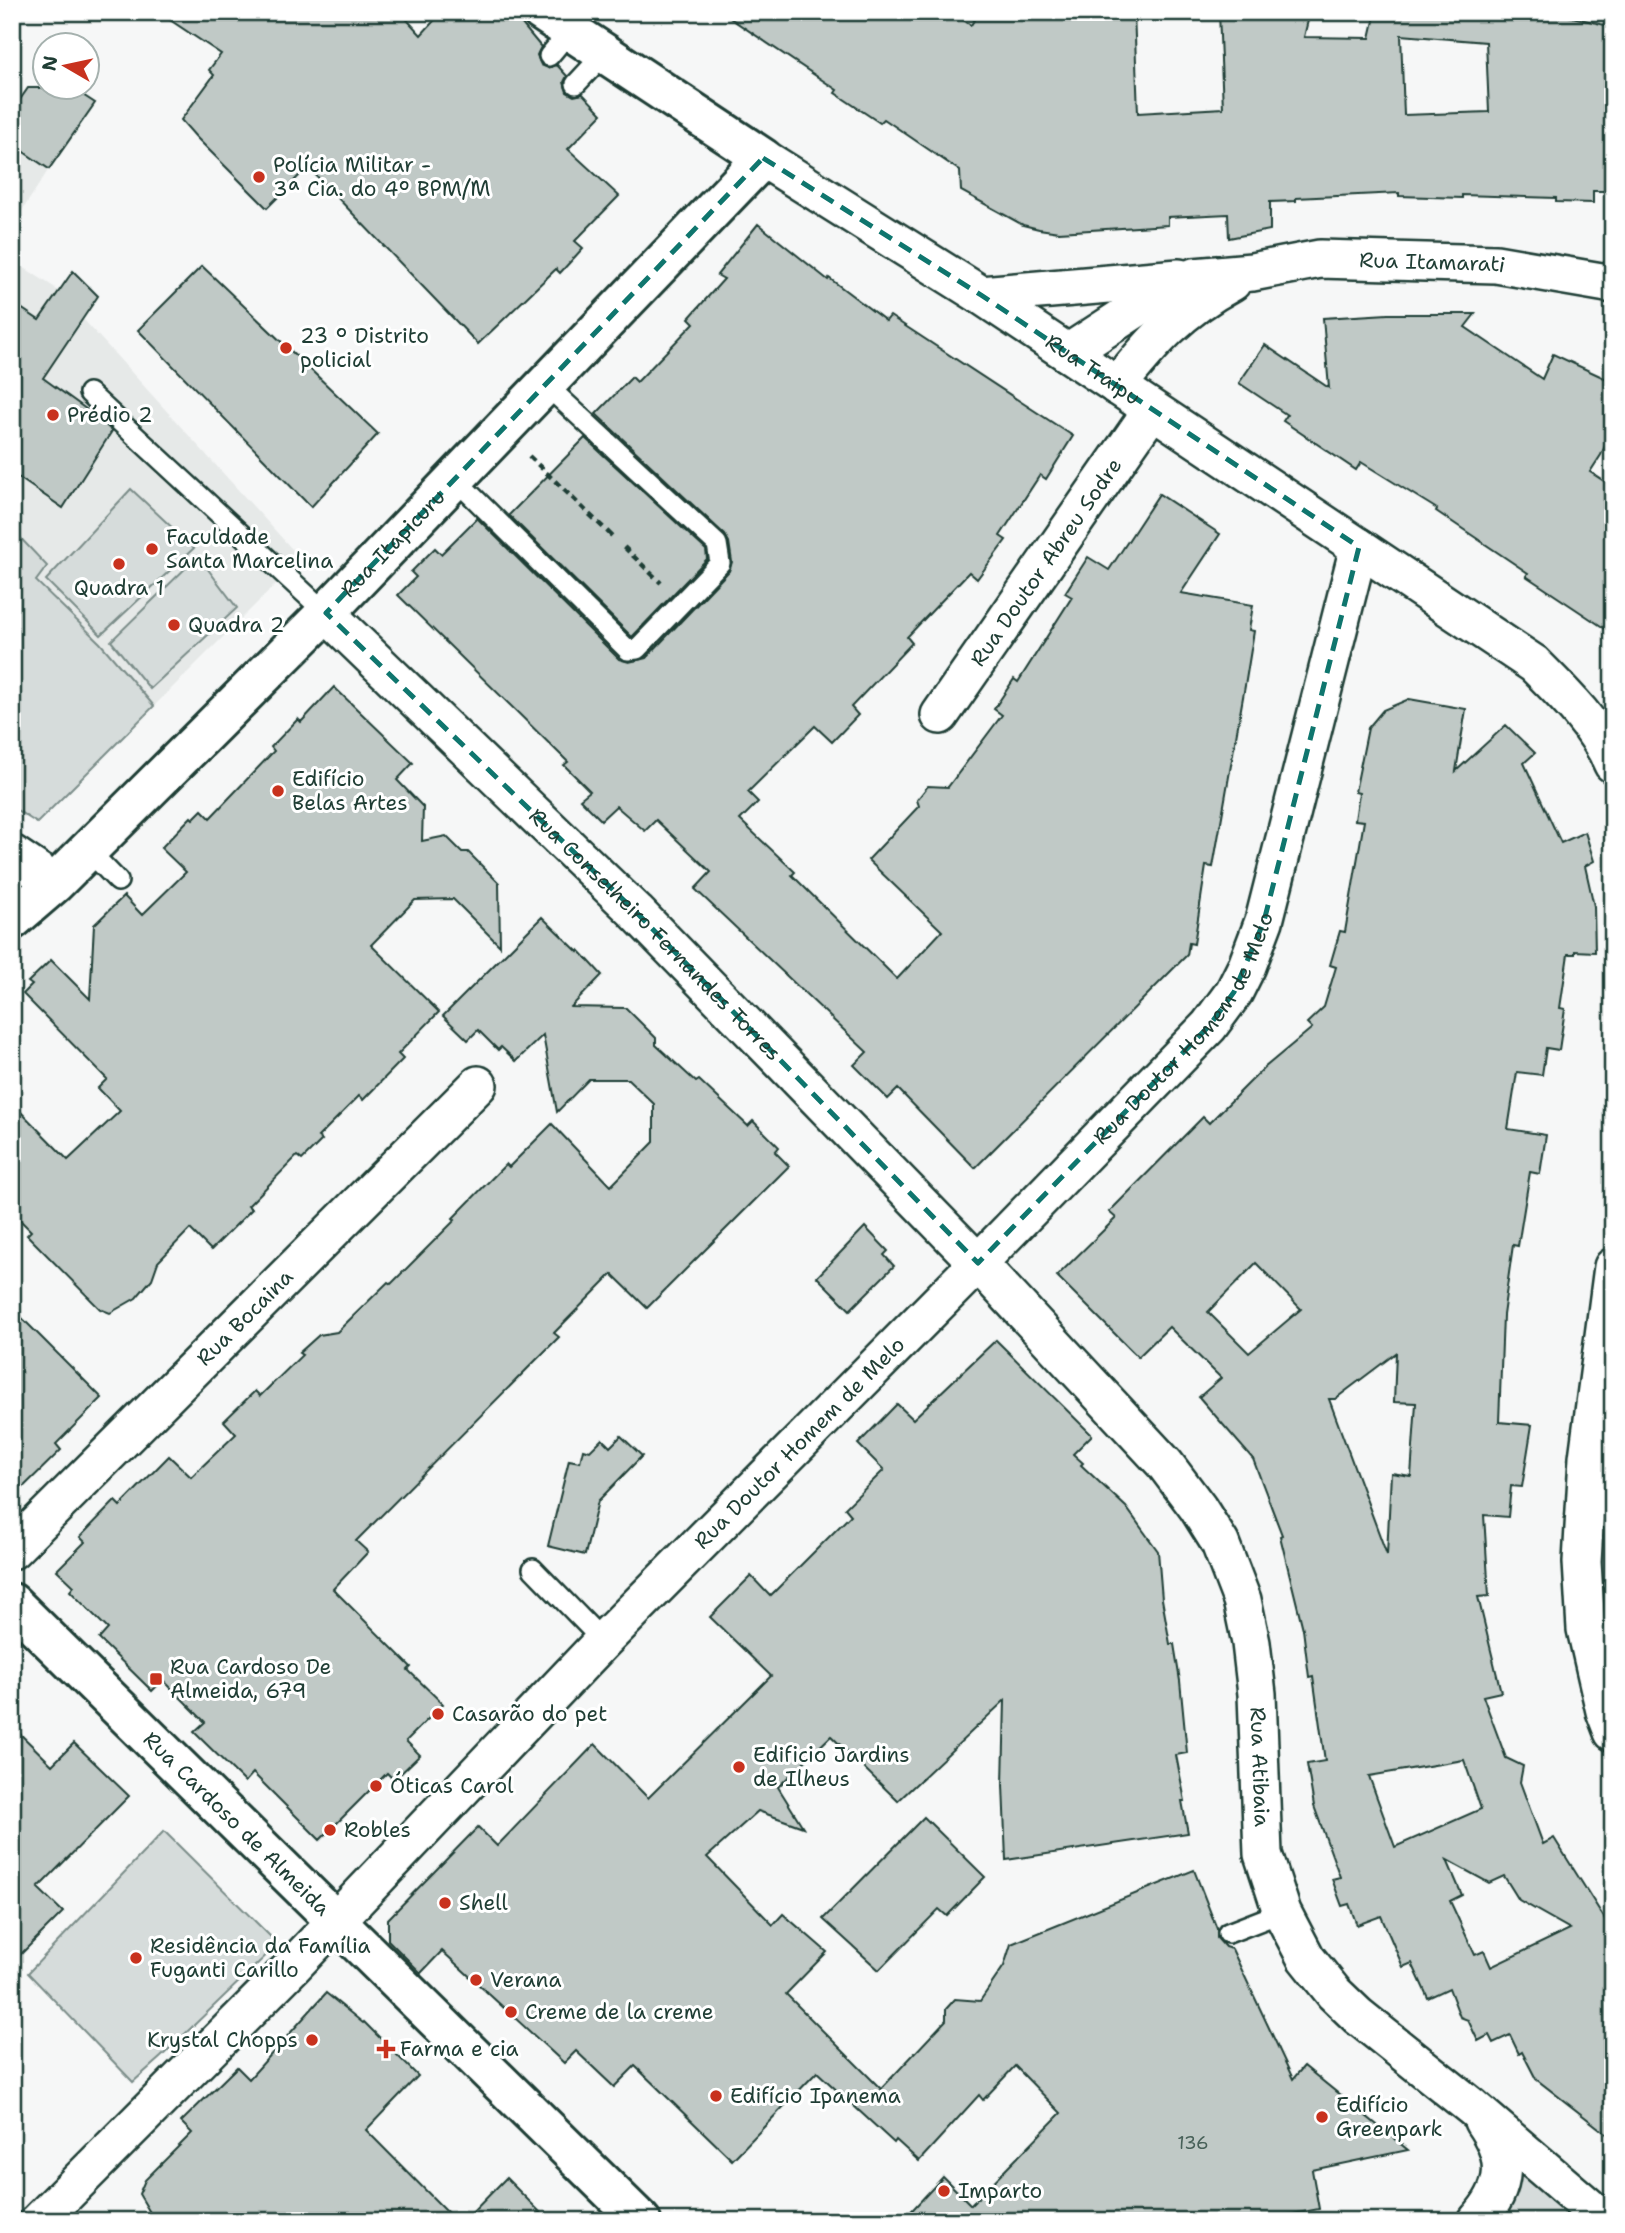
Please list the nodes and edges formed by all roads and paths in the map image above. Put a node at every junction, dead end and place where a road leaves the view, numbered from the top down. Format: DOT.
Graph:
graph roads {
  1 [pos="554,33"];
  2 [pos="604,54"];
  3 [pos="576,84"];
  4 [pos="763,158"];
  5 [pos="1252,272"];
  6 [pos="1194,276"];
  7 [pos="1613,284"];
  8 [pos="981,295"];
  9 [pos="1068,353"];
  10 [pos="546,385"];
  11 [pos="1117,386"];
  12 [pos="89,393"];
  13 [pos="1152,410"];
  14 [pos="503,429"];
  15 [pos="455,479"];
  16 [pos="611,536"];
  17 [pos="624,547"];
  18 [pos="1359,547"];
  19 [pos="681,603"];
  20 [pos="326,613"];
  21 [pos="940,715"];
  22 [pos="1613,764"];
  23 [pos="88,850"];
  24 [pos="12,853"];
  25 [pos="118,881"];
  26 [pos="55,883"];
  27 [pos="12,920"];
  28 [pos="478,1085"];
  29 [pos="978,1263"];
  30 [pos="1613,1268"];
  31 [pos="12,1550"];
  32 [pos="533,1569"];
  33 [pos="12,1603"];
  34 [pos="603,1642"];
  35 [pos="1613,1732"];
  36 [pos="1282,1912"];
  37 [pos="335,1920"];
  38 [pos="1228,1933"];
  39 [pos="1472,2107"];
  40 [pos="39,2221"];
  41 [pos="641,2221"];
  42 [pos="1477,2221"];
  43 [pos="1605,2221"];
  1 -- 2 [label="street, Rua Traipu"];
  2 -- 3 [label="lane"];
  2 -- 4 [label="street, Rua Traipu"];
  4 -- 8 [label="street, Rua Traipu"];
  4 -- 10 [label="street, Rua Itapicuru"];
  5 -- 6 [label="street, Rua Itamarati"];
  5 -- 7 [label="street, Rua Itamarati"];
  5 -- 11 [label="street, Rua Itamarati"];
  6 -- 8 [label="street, Rua Itamarati"];
  6 -- 9 [label="street, Rua Itamarati"];
  8 -- 9 [label="street, Rua Traipu"];
  9 -- 11 [label="street, Rua Traipu"];
  10 -- 14 [label="street, Rua Itapicuru"];
  10 -- 19 [label="lane"];
  11 -- 13 [label="street, Rua Traipu"];
  12 -- 20 [label="lane"];
  13 -- 18 [label="street, Rua Traipu"];
  13 -- 21 [label="street, Rua Doutor Abreu Sodre"];
  14 -- 15 [label="street, Rua Itapicuru"];
  14 -- 16 [label="path"];
  15 -- 19 [label="lane"];
  15 -- 20 [label="street, Rua Itapicuru"];
  17 -- 19 [label="path"];
  18 -- 22 [label="street, Rua Traipu"];
  18 -- 29 [label="street, Rua Doutor Homem de Melo"];
  20 -- 23 [label="street, Rua Itapicuru"];
  20 -- 29 [label="street, Rua Conselheiro Fernandes Torres"];
  23 -- 25 [label="lane"];
  23 -- 26 [label="street, Rua Itapicuru"];
  24 -- 26 [label="street"];
  26 -- 27 [label="street, Rua Itapicuru"];
  28 -- 31 [label="street, Rua Bocaina"];
  29 -- 34 [label="street, Rua Doutor Homem de Melo"];
  29 -- 36 [label="street, Rua Atibaia"];
  30 -- 35 [label="street"];
  32 -- 34 [label="lane"];
  33 -- 37 [label="street, Rua Cardoso de Almeida"];
  34 -- 37 [label="street, Rua Doutor Homem de Melo"];
  36 -- 38 [label="lane"];
  36 -- 39 [label="street, Rua Atibaia"];
  37 -- 40 [label="street, Rua Doutor Homem de Melo"];
  37 -- 41 [label="street, Rua Cardoso de Almeida"];
  39 -- 42 [label="street"];
  39 -- 43 [label="street, Rua Atibaia"];
}
